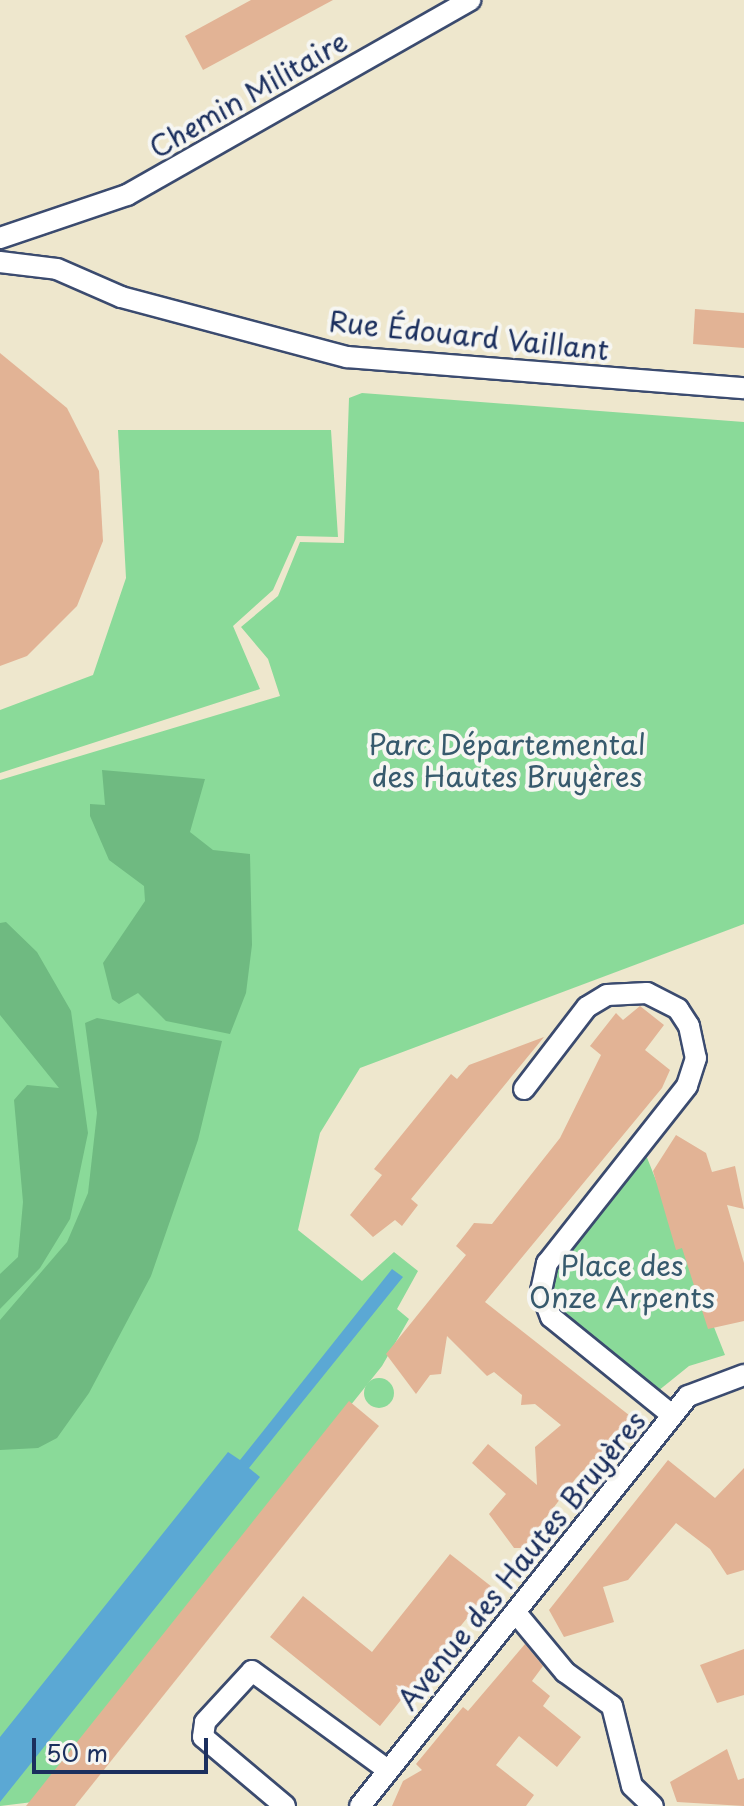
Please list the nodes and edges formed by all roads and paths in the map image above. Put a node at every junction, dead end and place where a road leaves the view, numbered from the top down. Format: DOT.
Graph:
graph roads {
  1 [pos="470,0"];
  2 [pos="0,238"];
  3 [pos="0,262"];
  4 [pos="744,388"];
  5 [pos="524,1089"];
  6 [pos="744,1375"];
  7 [pos="672,1415"];
  8 [pos="516,1613"];
  9 [pos="388,1770"];
  10 [pos="285,1806"];
  11 [pos="360,1806"];
  12 [pos="653,1806"];
  1 -- 2 [label="street, Chemin Militaire"];
  3 -- 4 [label="street, Rue Édouard Vaillant"];
  5 -- 7 [label="street"];
  6 -- 7 [label="street, Avenue des Hautes Bruyères"];
  7 -- 8 [label="street, Avenue des Hautes Bruyères"];
  8 -- 9 [label="street, Avenue des Hautes Bruyères"];
  8 -- 12 [label="street"];
  9 -- 10 [label="street"];
  9 -- 11 [label="street, Avenue des Hautes Bruyères"];
}
